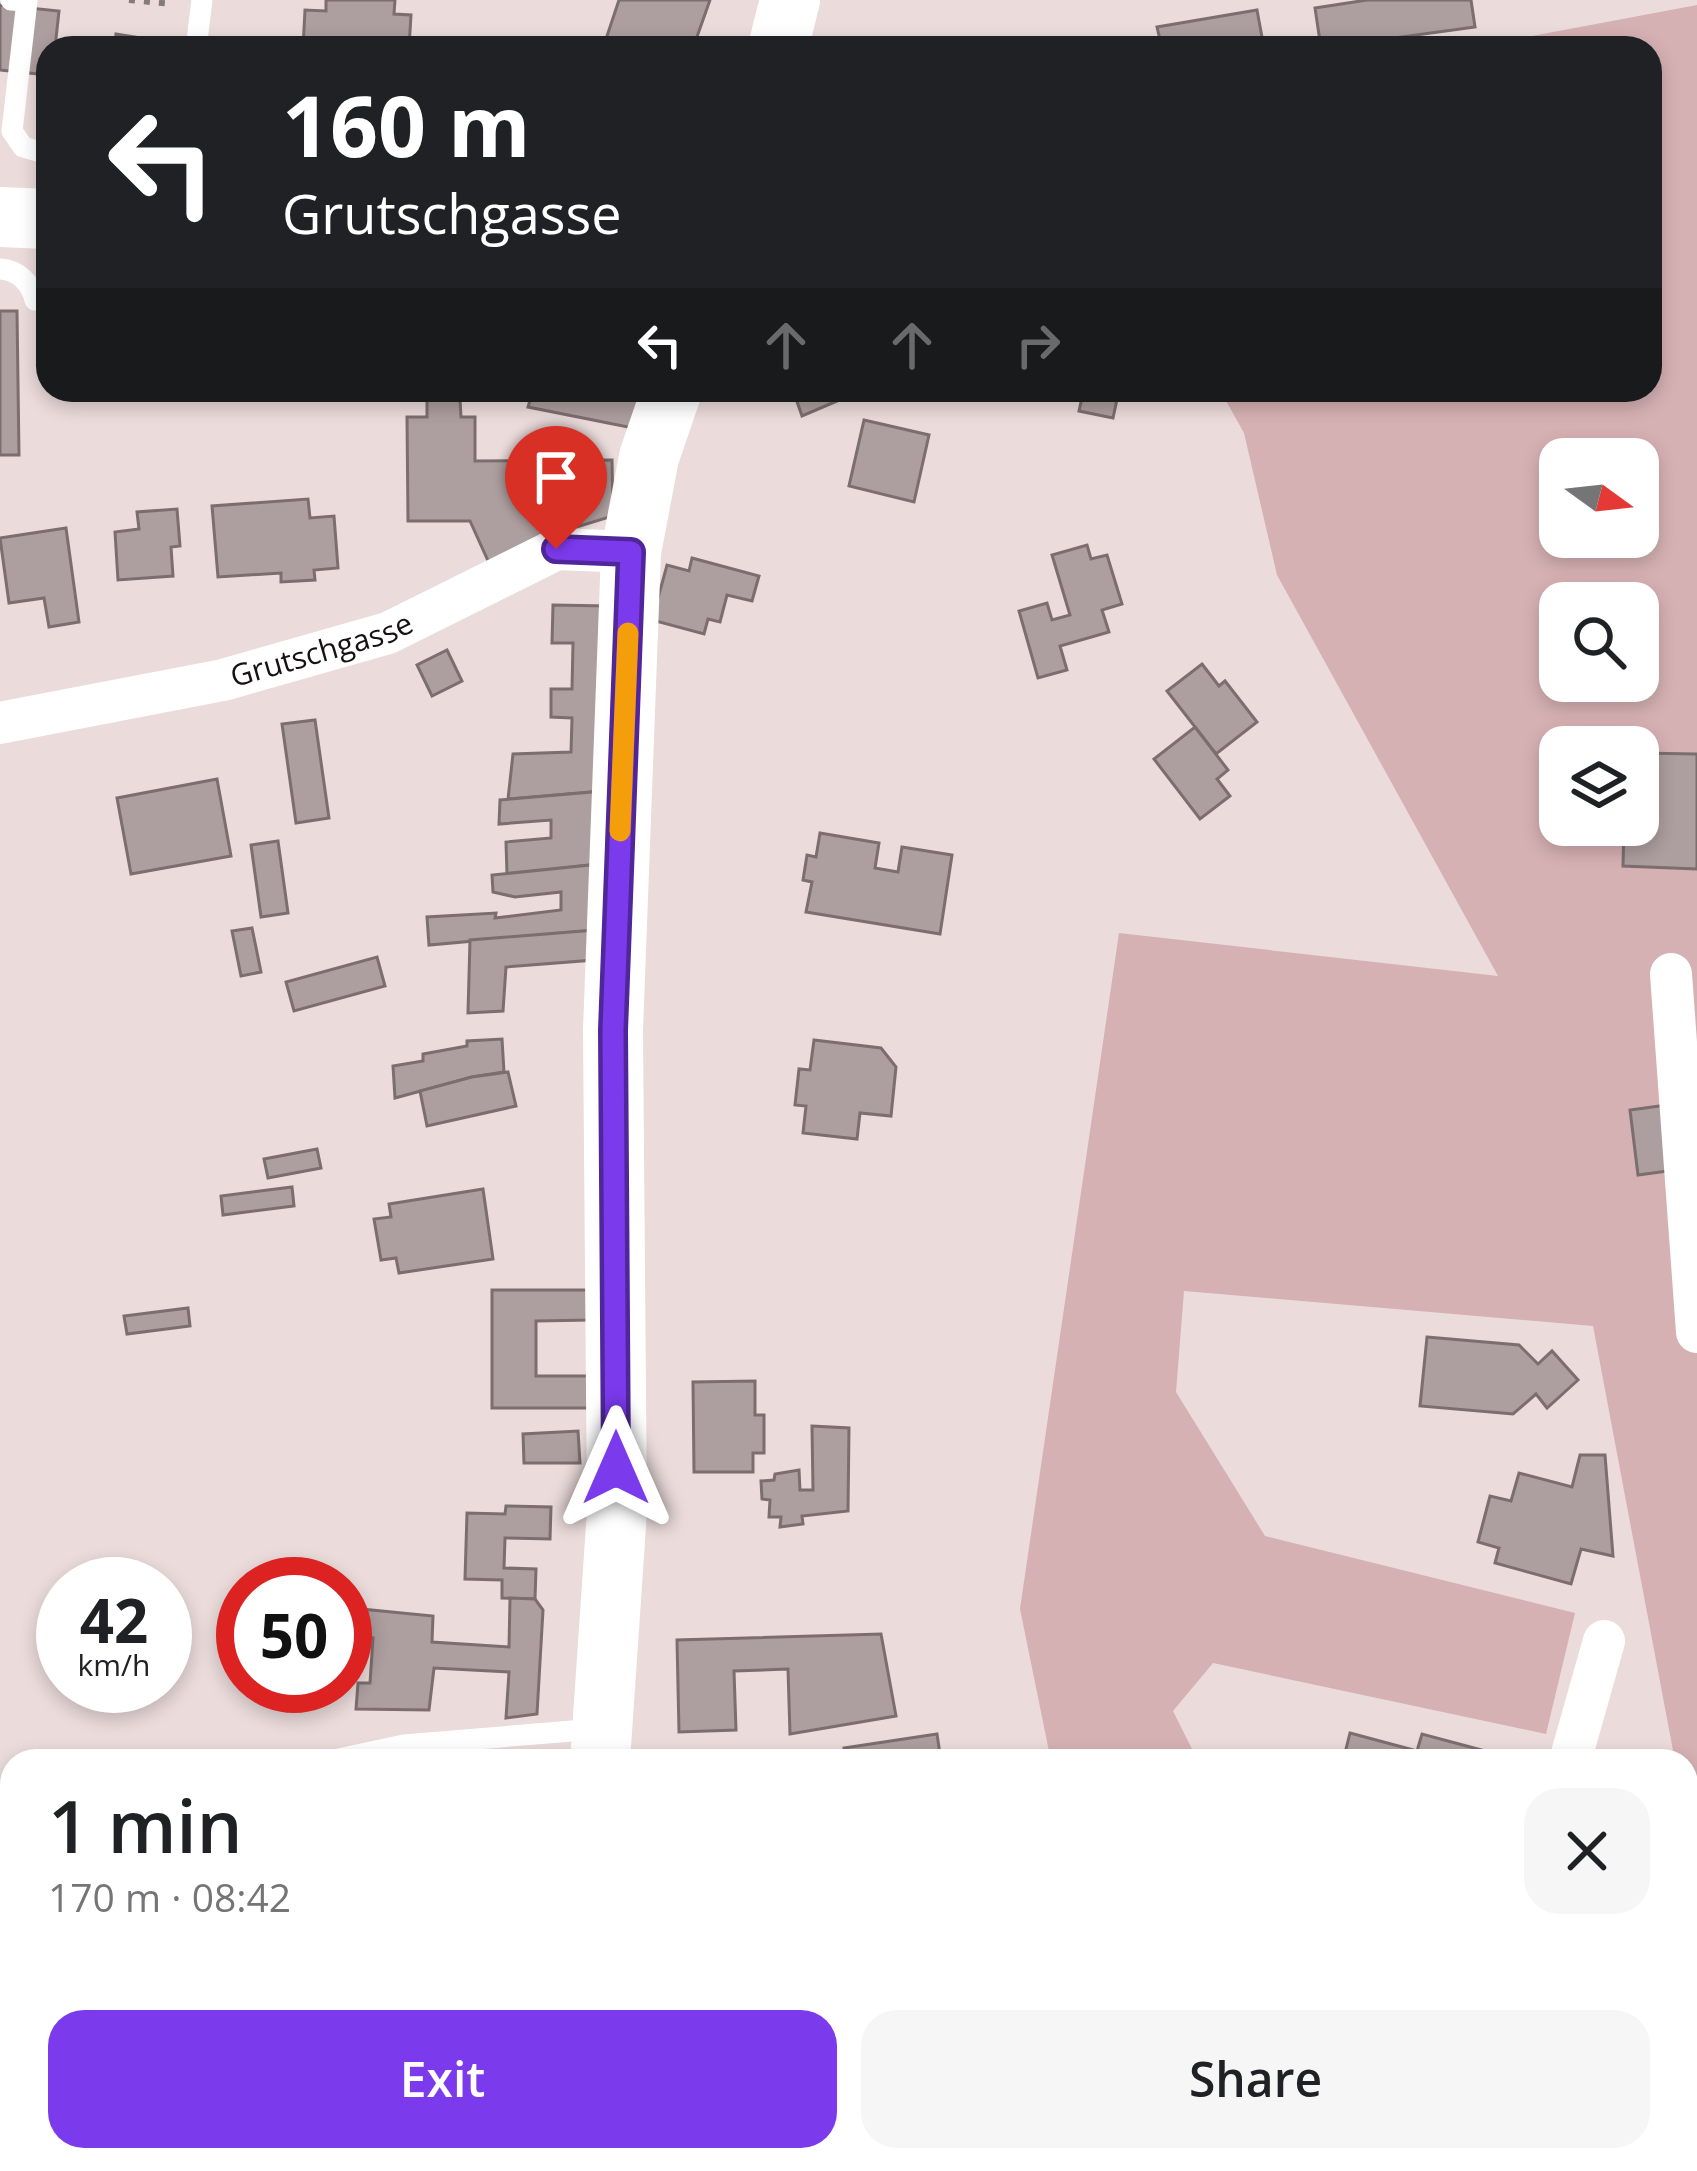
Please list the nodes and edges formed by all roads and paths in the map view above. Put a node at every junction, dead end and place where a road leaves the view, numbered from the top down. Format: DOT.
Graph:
graph roads {
  1 [pos="11,0"];
  2 [pos="129,0"];
  3 [pos="790,0"];
  4 [pos="201,3"];
  5 [pos="197,36"];
  6 [pos="781,36"];
  7 [pos="36,151"];
  8 [pos="0,217"];
  9 [pos="36,218"];
  10 [pos="0,269"];
  11 [pos="35,300"];
  12 [pos="668,402"];
  13 [pos="631,552"];
  14 [pos="0,723"];
  15 [pos="1671,974"];
  16 [pos="1697,1332"];
  17 [pos="1604,1641"];
  18 [pos="600,1745"];
  19 [pos="385,1749"];
  20 [pos="1573,1749"];
  1 -- 7 [label="lane"];
  2 -- 4 [label="path"];
  3 -- 6 [label="main road"];
  4 -- 5 [label="lane"];
  8 -- 9 [label="main road"];
  10 -- 11 [label="lane"];
  12 -- 13 [label="main road"];
  13 -- 14 [label="street, Grutschgasse"];
  13 -- 18 [label="main road"];
  15 -- 16 [label="street"];
  17 -- 20 [label="street"];
  18 -- 19 [label="lane"];
}
